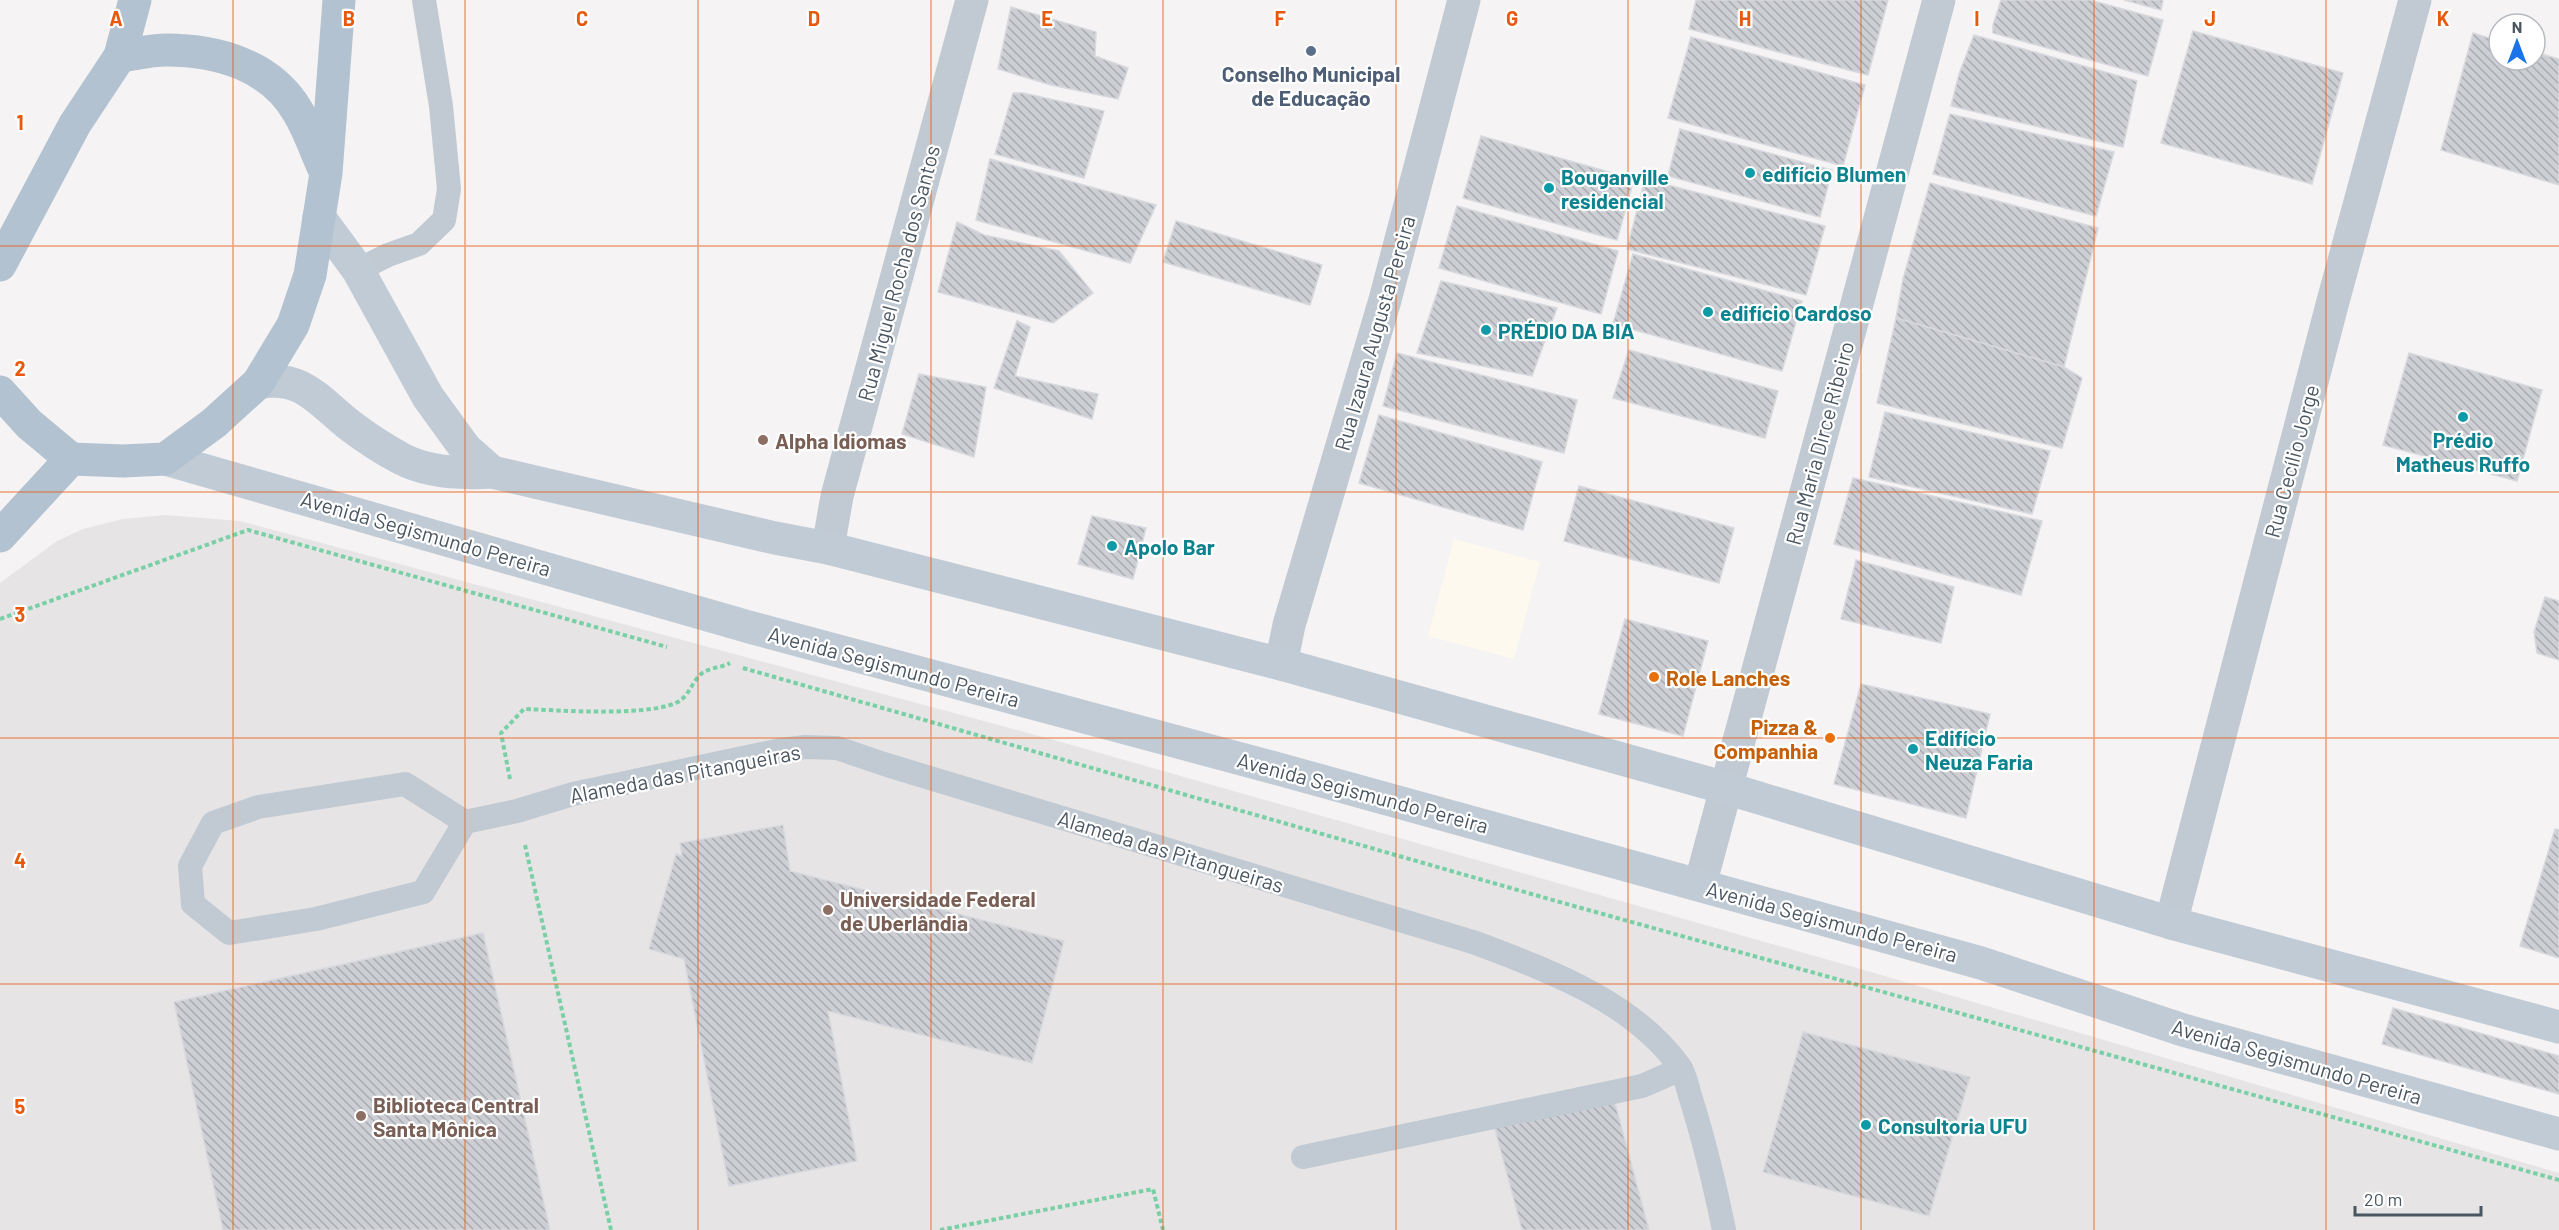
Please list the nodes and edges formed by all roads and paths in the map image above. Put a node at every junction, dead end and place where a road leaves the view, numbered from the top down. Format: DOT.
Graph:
graph roads {
  1 [pos="135,0"];
  2 [pos="339,0"];
  3 [pos="424,0"];
  4 [pos="972,0"];
  5 [pos="1464,0"];
  6 [pos="1939,0"];
  7 [pos="2415,0"];
  8 [pos="120,56"];
  9 [pos="326,173"];
  10 [pos="319,217"];
  11 [pos="0,265"];
  12 [pos="358,270"];
  13 [pos="258,382"];
  14 [pos="0,392"];
  15 [pos="70,459"];
  16 [pos="165,459"];
  17 [pos="492,472"];
  18 [pos="0,536"];
  19 [pos="828,548"];
  20 [pos="0,619"];
  21 [pos="749,627"];
  22 [pos="672,648"];
  23 [pos="718,661"];
  24 [pos="729,664"];
  25 [pos="1281,664"];
  26 [pos="1726,788"];
  27 [pos="517,811"];
  28 [pos="465,822"];
  29 [pos="1700,885"];
  30 [pos="2171,923"];
  31 [pos="2559,1027"];
  32 [pos="1681,1069"];
  33 [pos="2559,1134"];
  34 [pos="1303,1157"];
  35 [pos="2559,1180"];
  36 [pos="610,1230"];
  37 [pos="940,1230"];
  38 [pos="1163,1230"];
  39 [pos="1724,1230"];
  1 -- 8 [label="main road"];
  2 -- 9 [label="main road"];
  3 -- 12 [label="lane"];
  4 -- 19 [label="street, Rua Miguel Rocha dos Santos"];
  5 -- 25 [label="street, Rua Izaura Augusta Pereira"];
  6 -- 26 [label="street, Rua Maria Dirce Ribeiro"];
  7 -- 30 [label="street, Rua Cecílio Jorge"];
  8 -- 9 [label="main road"];
  8 -- 11 [label="main road"];
  9 -- 10 [label="main road"];
  10 -- 12 [label="main road"];
  10 -- 13 [label="main road"];
  12 -- 17 [label="main road"];
  13 -- 16 [label="main road"];
  13 -- 17 [label="main road"];
  14 -- 15 [label="main road"];
  15 -- 16 [label="main road"];
  15 -- 18 [label="main road"];
  16 -- 21 [label="main road, Avenida Segismundo Pereira"];
  17 -- 19 [label="main road"];
  19 -- 25 [label="main road"];
  20 -- 22 [label="path"];
  21 -- 24 [label="path"];
  21 -- 29 [label="main road, Avenida Segismundo Pereira"];
  23 -- 24 [label="path"];
  24 -- 27 [label="path"];
  24 -- 35 [label="path"];
  25 -- 26 [label="main road"];
  26 -- 29 [label="street, Rua Maria Dirce Ribeiro"];
  26 -- 30 [label="main road"];
  27 -- 28 [label="lane, Alameda das Pitangueiras"];
  27 -- 32 [label="lane, Alameda das Pitangueiras"];
  27 -- 36 [label="path"];
  28 -- 28 [label="lane"];
  29 -- 33 [label="main road, Avenida Segismundo Pereira"];
  30 -- 31 [label="main road"];
  32 -- 34 [label="lane"];
  32 -- 39 [label="lane, Alameda das Pitangueiras"];
  37 -- 38 [label="path"];
}
